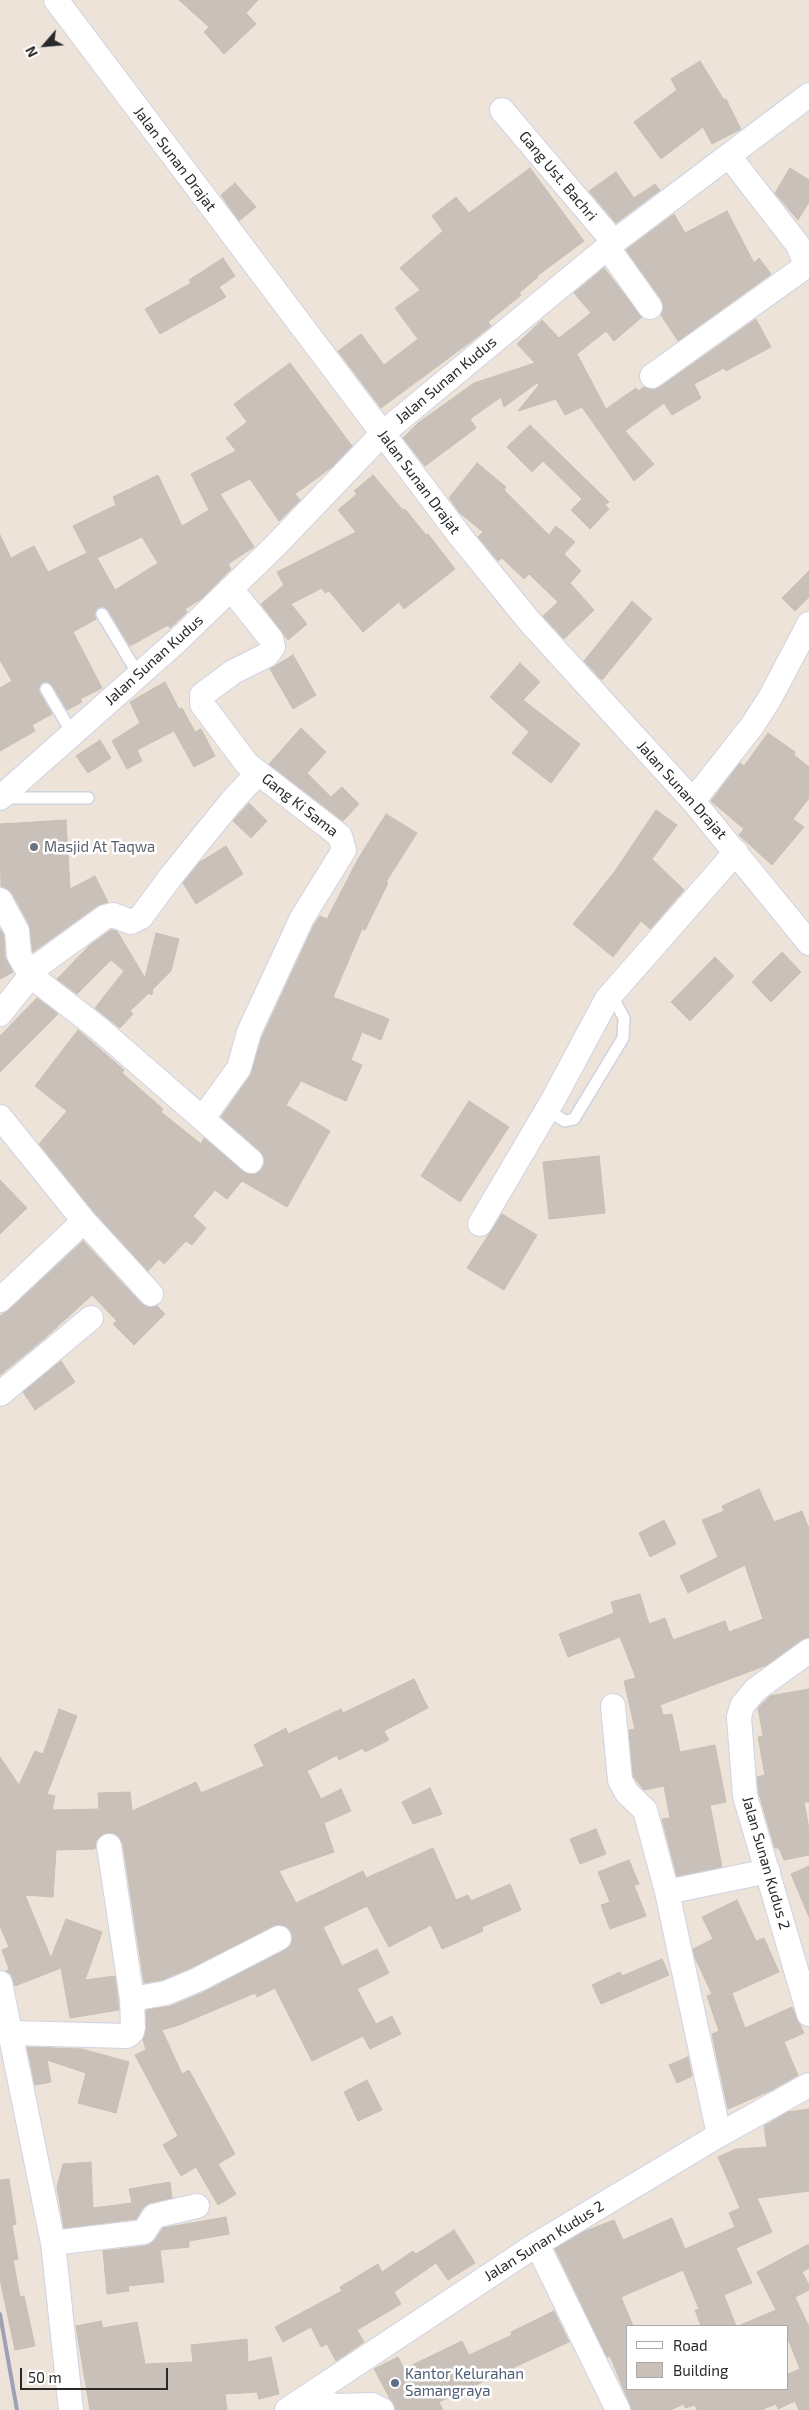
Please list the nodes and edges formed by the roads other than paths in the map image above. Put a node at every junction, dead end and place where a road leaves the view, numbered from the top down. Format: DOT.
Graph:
graph roads {
  1 [pos="65,4"];
  2 [pos="809,94"];
  3 [pos="502,110"];
  4 [pos="729,156"];
  5 [pos="611,245"];
  6 [pos="650,308"];
  7 [pos="652,376"];
  8 [pos="382,434"];
  9 [pos="231,589"];
  10 [pos="102,614"];
  11 [pos="809,624"];
  12 [pos="138,674"];
  13 [pos="46,688"];
  14 [pos="72,733"];
  15 [pos="258,773"];
  16 [pos="0,798"];
  17 [pos="88,798"];
  18 [pos="693,801"];
  19 [pos="736,852"];
  20 [pos="0,900"];
  21 [pos="809,943"];
  22 [pos="31,976"];
  23 [pos="611,994"];
  24 [pos="0,1014"];
  25 [pos="547,1110"];
  26 [pos="0,1117"];
  27 [pos="204,1118"];
  28 [pos="250,1161"];
  29 [pos="84,1221"];
  30 [pos="480,1224"];
  31 [pos="151,1294"];
  32 [pos="0,1300"];
  33 [pos="90,1318"];
  34 [pos="0,1394"];
  35 [pos="809,1651"];
  36 [pos="612,1706"];
  37 [pos="109,1846"];
  38 [pos="768,1871"];
  39 [pos="667,1892"];
  40 [pos="279,1938"];
  41 [pos="0,1983"];
  42 [pos="132,1999"];
  43 [pos="809,2014"];
  44 [pos="12,2033"];
  45 [pos="809,2085"];
  46 [pos="719,2135"];
  47 [pos="197,2206"];
  48 [pos="53,2243"];
  49 [pos="537,2244"];
  50 [pos="307,2397"];
  51 [pos="71,2410"];
  52 [pos="287,2410"];
  53 [pos="382,2410"];
  54 [pos="618,2410"];
  1 -- 8 [label="street, Jalan Sunan Drajat"];
  2 -- 4 [label="street, Jalan Sunan Kudus"];
  3 -- 5 [label="street, Gang Ust. Bachri"];
  4 -- 5 [label="street, Jalan Sunan Kudus"];
  4 -- 7 [label="street"];
  5 -- 6 [label="street, Gang Ust. Bachri"];
  5 -- 8 [label="street, Jalan Sunan Kudus"];
  8 -- 9 [label="street, Jalan Sunan Kudus"];
  8 -- 18 [label="street, Jalan Sunan Drajat"];
  9 -- 12 [label="street, Jalan Sunan Kudus"];
  9 -- 15 [label="street, Gang Ki Sama"];
  10 -- 12 [label="lane"];
  11 -- 18 [label="street"];
  12 -- 14 [label="street, Jalan Sunan Kudus"];
  13 -- 14 [label="lane"];
  14 -- 16 [label="street, Jalan Sunan Kudus"];
  15 -- 22 [label="street"];
  15 -- 27 [label="street, Gang Ki Sama"];
  16 -- 17 [label="lane"];
  18 -- 19 [label="street, Jalan Sunan Drajat"];
  19 -- 21 [label="street, Jalan Sunan Drajat"];
  19 -- 23 [label="street"];
  20 -- 22 [label="street"];
  22 -- 24 [label="street"];
  22 -- 27 [label="street"];
  23 -- 25 [label="street"];
  23 -- 25 [label="lane"];
  25 -- 30 [label="street"];
  26 -- 29 [label="street"];
  27 -- 28 [label="street"];
  29 -- 31 [label="street"];
  29 -- 32 [label="street"];
  33 -- 34 [label="street"];
  35 -- 38 [label="street, Jalan Sunan Kudus 2"];
  36 -- 39 [label="street"];
  37 -- 42 [label="street"];
  38 -- 39 [label="street"];
  38 -- 43 [label="street, Jalan Sunan Kudus 2"];
  39 -- 46 [label="street"];
  40 -- 42 [label="street"];
  41 -- 44 [label="street"];
  42 -- 44 [label="street"];
  44 -- 48 [label="street"];
  45 -- 46 [label="street, Jalan Sunan Kudus 2"];
  46 -- 49 [label="street, Jalan Sunan Kudus 2"];
  47 -- 48 [label="street"];
  48 -- 51 [label="street"];
  49 -- 50 [label="street, Jalan Sunan Kudus 2"];
  49 -- 54 [label="street"];
  50 -- 52 [label="street, Jalan Sunan Kudus 2"];
  50 -- 53 [label="street"];
}
